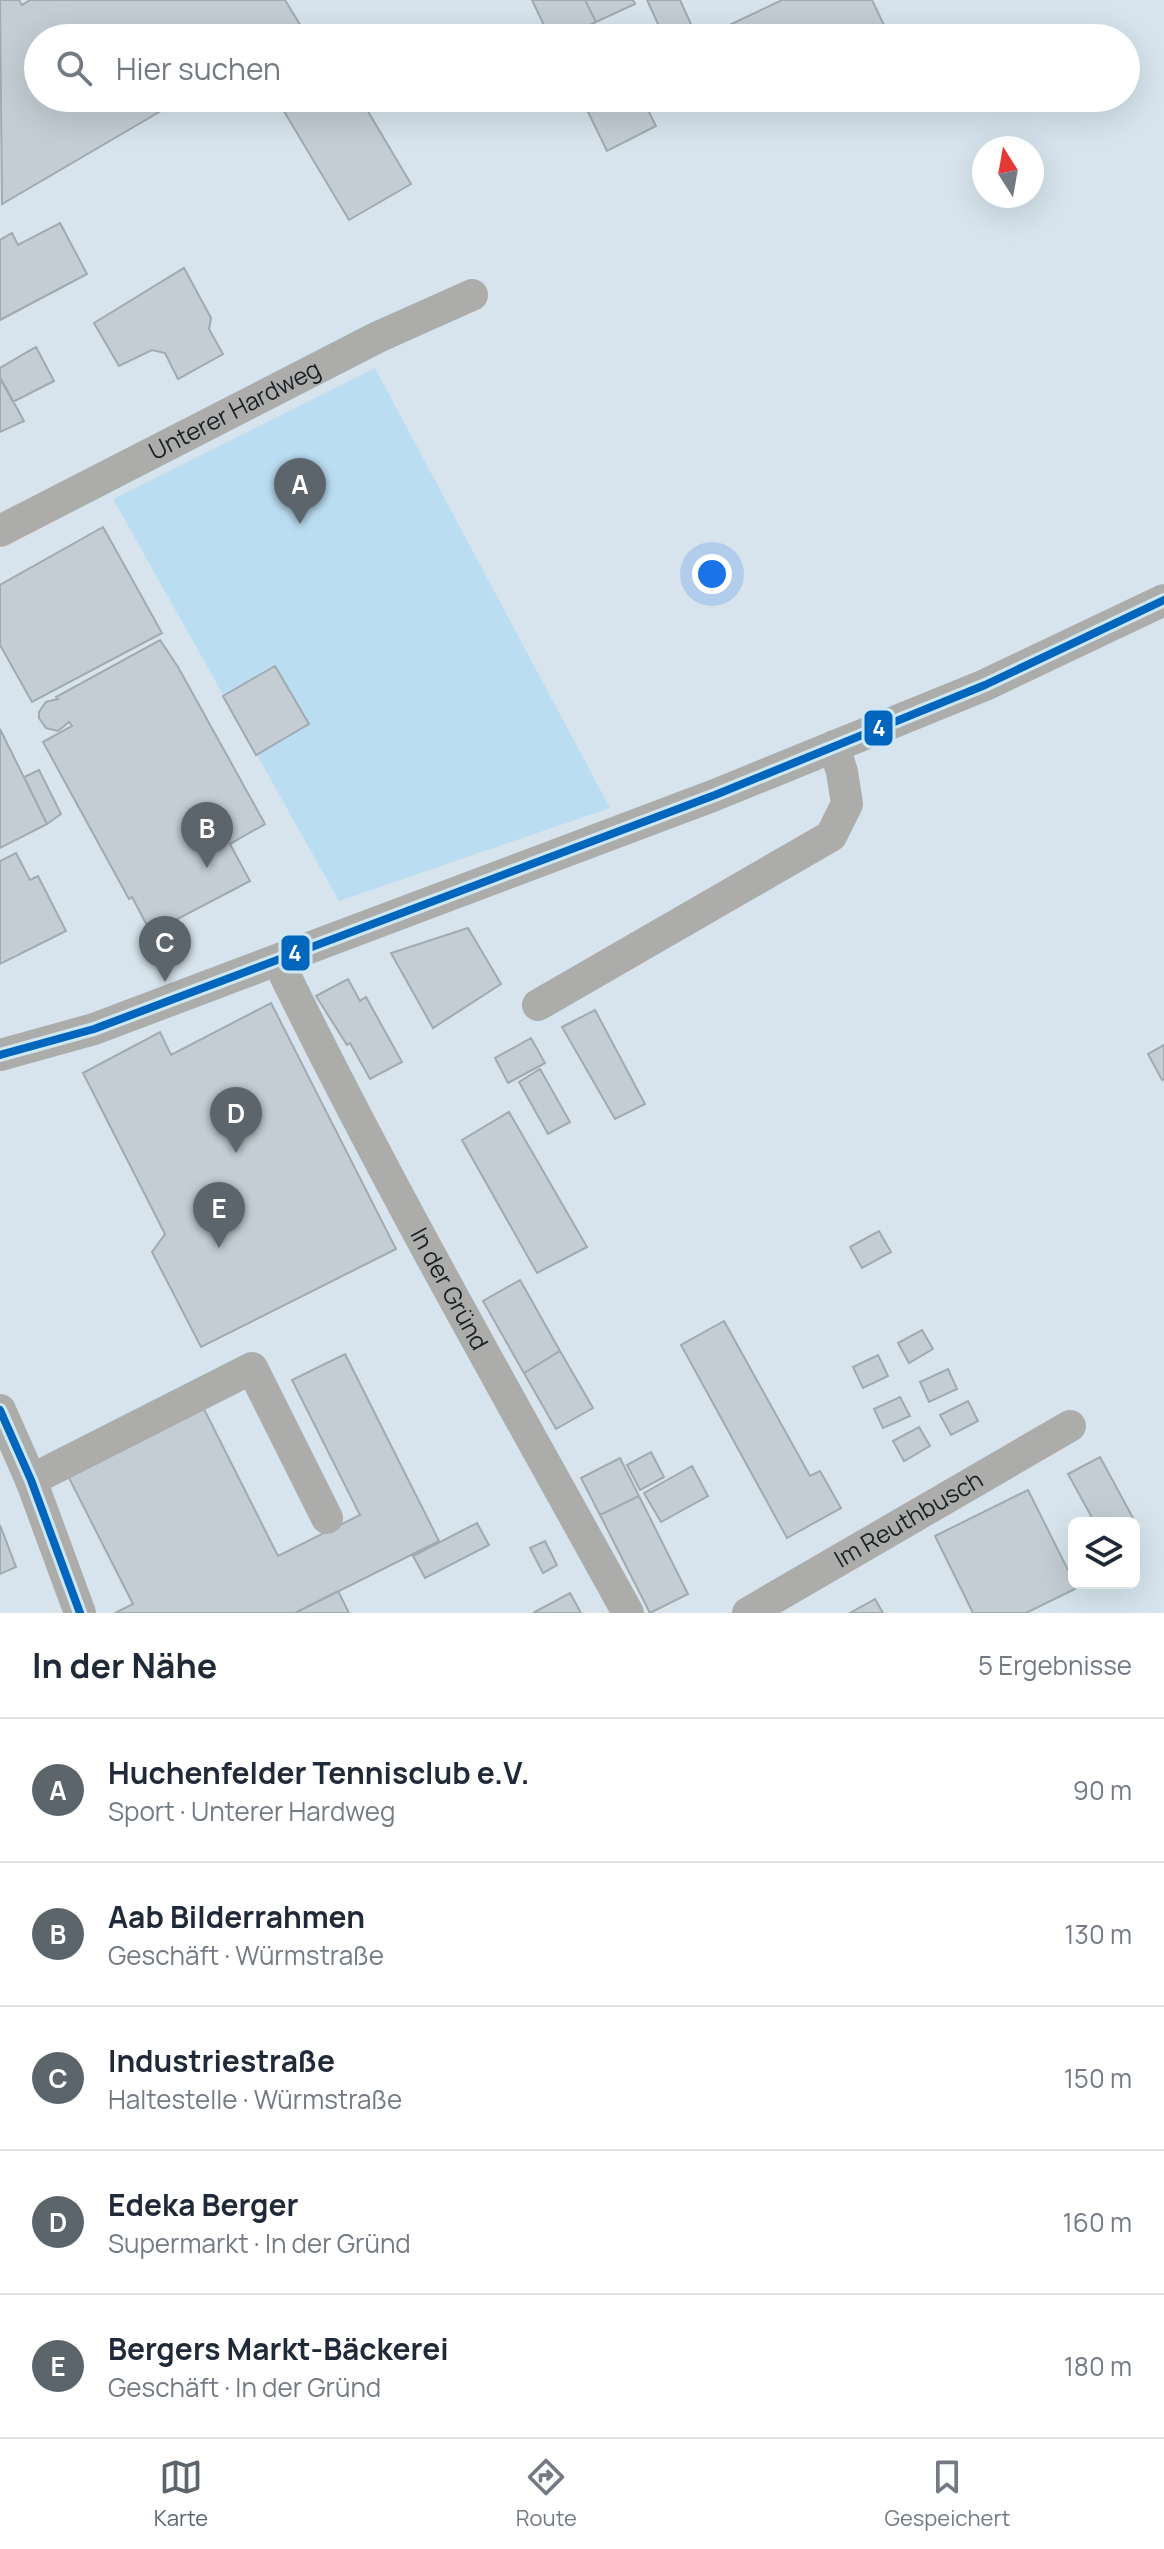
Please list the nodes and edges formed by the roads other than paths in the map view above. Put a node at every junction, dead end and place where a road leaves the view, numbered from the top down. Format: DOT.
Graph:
graph roads {
  1 [pos="472,295"];
  2 [pos="0,531"];
  3 [pos="1164,600"];
  4 [pos="834,746"];
  5 [pos="278,961"];
  6 [pos="538,1005"];
  7 [pos="0,1055"];
  8 [pos="0,1410"];
  9 [pos="1070,1426"];
  10 [pos="31,1480"];
  11 [pos="327,1518"];
  12 [pos="80,1613"];
  13 [pos="628,1613"];
  14 [pos="748,1613"];
  1 -- 2 [label="street, Unterer Hardweg"];
  3 -- 4 [label="street"];
  4 -- 5 [label="street"];
  4 -- 6 [label="street"];
  5 -- 7 [label="street"];
  5 -- 13 [label="street, In der Gründ"];
  8 -- 10 [label="street"];
  9 -- 14 [label="street, Im Reuthbusch"];
  10 -- 11 [label="street"];
  10 -- 12 [label="street"];
}
